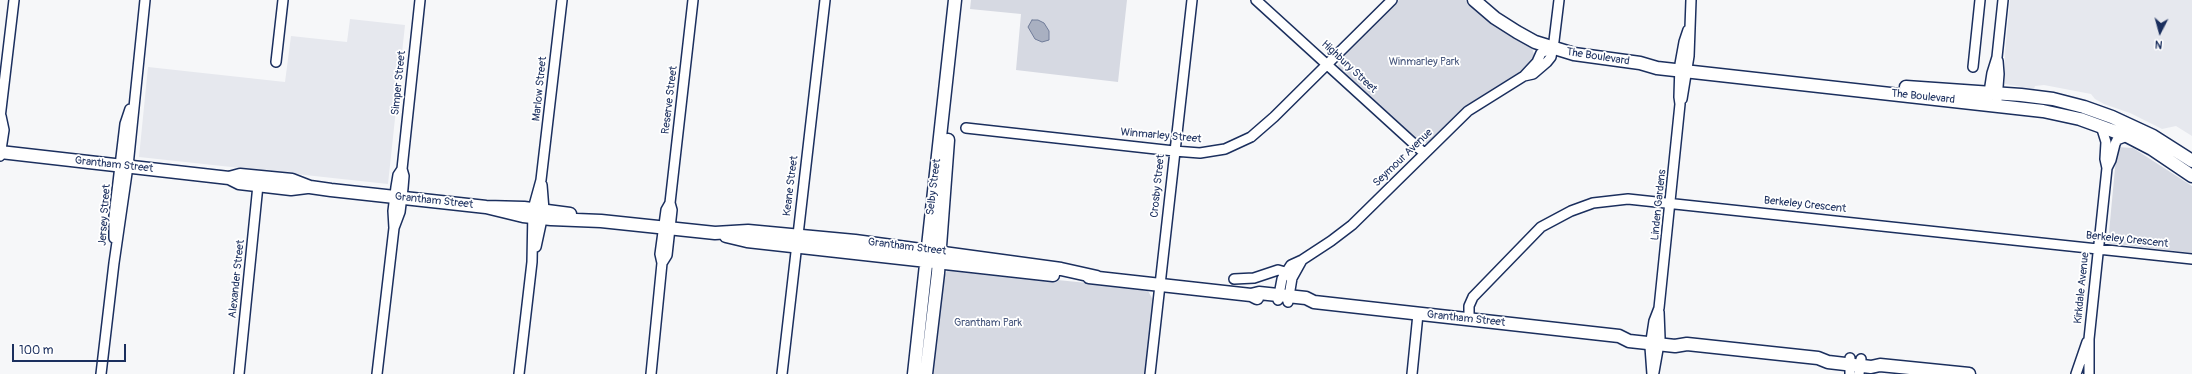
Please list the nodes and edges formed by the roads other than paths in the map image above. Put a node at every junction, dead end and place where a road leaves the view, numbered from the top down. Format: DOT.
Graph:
graph roads {
  1 [pos="14,0"];
  2 [pos="145,0"];
  3 [pos="283,0"];
  4 [pos="420,0"];
  5 [pos="562,0"];
  6 [pos="693,0"];
  7 [pos="825,0"];
  8 [pos="955,0"];
  9 [pos="962,0"];
  10 [pos="1192,0"];
  11 [pos="1256,0"];
  12 [pos="1392,0"];
  13 [pos="1474,0"];
  14 [pos="1559,0"];
  15 [pos="1691,0"];
  16 [pos="1980,0"];
  17 [pos="2003,0"];
  18 [pos="1552,48"];
  19 [pos="276,62"];
  20 [pos="1327,64"];
  21 [pos="1973,67"];
  22 [pos="1684,68"];
  23 [pos="1994,92"];
  24 [pos="1992,104"];
  25 [pos="0,117"];
  26 [pos="2101,126"];
  27 [pos="966,128"];
  28 [pos="2127,136"];
  29 [pos="2177,150"];
  30 [pos="1174,151"];
  31 [pos="0,153"];
  32 [pos="2192,153"];
  33 [pos="1424,154"];
  34 [pos="2192,161"];
  35 [pos="124,166"];
  36 [pos="2107,168"];
  37 [pos="2192,176"];
  38 [pos="229,178"];
  39 [pos="258,185"];
  40 [pos="310,187"];
  41 [pos="398,198"];
  42 [pos="1671,203"];
  43 [pos="538,214"];
  44 [pos="667,228"];
  45 [pos="797,241"];
  46 [pos="2098,249"];
  47 [pos="933,256"];
  48 [pos="2192,259"];
  49 [pos="1302,260"];
  50 [pos="1285,272"];
  51 [pos="1234,279"];
  52 [pos="1159,285"];
  53 [pos="1283,298"];
  54 [pos="1418,314"];
  55 [pos="1469,320"];
  56 [pos="2089,339"];
  57 [pos="1656,341"];
  58 [pos="1855,366"];
  59 [pos="102,374"];
  60 [pos="239,374"];
  61 [pos="377,374"];
  62 [pos="519,374"];
  63 [pos="651,374"];
  64 [pos="782,374"];
  65 [pos="914,374"];
  66 [pos="926,374"];
  67 [pos="1150,374"];
  68 [pos="1412,374"];
  69 [pos="1653,374"];
  70 [pos="1969,374"];
  71 [pos="2076,374"];
  72 [pos="2089,374"];
  1 -- 25 [label="street"];
  2 -- 35 [label="street, Jersey Street"];
  3 -- 19 [label="street"];
  4 -- 41 [label="street, Simper Street"];
  5 -- 43 [label="street, Marlow Street"];
  6 -- 44 [label="street, Reserve Street"];
  7 -- 45 [label="street, Keane Street"];
  8 -- 47 [label="main road, Selby Street"];
  9 -- 47 [label="main road, Selby Street"];
  10 -- 30 [label="street, Crosby Street"];
  11 -- 20 [label="street, Highbury Street"];
  12 -- 20 [label="street, Winmarley Street"];
  13 -- 18 [label="main road, The Boulevard"];
  14 -- 18 [label="street, Seymour Avenue"];
  15 -- 22 [label="street, Linden Gardens"];
  16 -- 21 [label="street"];
  17 -- 23 [label="street"];
  18 -- 22 [label="main road, The Boulevard"];
  18 -- 33 [label="street, Seymour Avenue"];
  20 -- 30 [label="street, Winmarley Street"];
  20 -- 33 [label="street, Highbury Street"];
  22 -- 23 [label="main road, The Boulevard"];
  22 -- 24 [label="main road, The Boulevard"];
  22 -- 42 [label="street, Linden Gardens"];
  23 -- 24 [label="street"];
  23 -- 29 [label="main road, The Boulevard"];
  24 -- 26 [label="main road, The Boulevard"];
  25 -- 31 [label="street"];
  26 -- 28 [label="main road, The Boulevard"];
  26 -- 36 [label="street, Kirkdale Avenue"];
  27 -- 30 [label="street, Winmarley Street"];
  28 -- 36 [label="street, Kirkdale Avenue"];
  28 -- 37 [label="main road, The Boulevard"];
  29 -- 32 [label="main road"];
  29 -- 34 [label="main road, The Boulevard"];
  30 -- 52 [label="street, Crosby Street"];
  31 -- 35 [label="main road, Grantham Street"];
  33 -- 49 [label="street, Seymour Avenue"];
  35 -- 38 [label="main road, Grantham Street"];
  35 -- 59 [label="street, Jersey Street"];
  36 -- 46 [label="street, Kirkdale Avenue"];
  38 -- 39 [label="main road, Grantham Street"];
  38 -- 40 [label="main road, Grantham Street"];
  39 -- 40 [label="main road, Grantham Street"];
  39 -- 60 [label="street, Alexander Street"];
  40 -- 41 [label="main road, Grantham Street"];
  41 -- 43 [label="main road, Grantham Street"];
  41 -- 61 [label="street, Simper Street"];
  42 -- 46 [label="street, Berkeley Crescent"];
  42 -- 55 [label="street, Berkeley Crescent"];
  42 -- 57 [label="street, Linden Gardens"];
  43 -- 44 [label="main road, Grantham Street"];
  43 -- 62 [label="street, Marlow Street"];
  44 -- 45 [label="main road, Grantham Street"];
  44 -- 63 [label="street, Reserve Street"];
  45 -- 47 [label="main road, Grantham Street"];
  45 -- 64 [label="street, Keane Street"];
  46 -- 48 [label="street, Berkeley Crescent"];
  46 -- 56 [label="street, Kirkdale Avenue"];
  47 -- 52 [label="main road, Grantham Street"];
  47 -- 65 [label="main road, Selby Street"];
  47 -- 66 [label="main road, Selby Street"];
  49 -- 50 [label="street, Seymour Avenue"];
  49 -- 53 [label="street, Seymour Avenue"];
  50 -- 51 [label="street, Seymour Avenue"];
  50 -- 53 [label="street"];
  52 -- 53 [label="main road, Grantham Street"];
  52 -- 67 [label="street, Crosby Street"];
  53 -- 54 [label="main road, Grantham Street"];
  54 -- 55 [label="main road, Grantham Street"];
  54 -- 68 [label="street"];
  55 -- 57 [label="main road, Grantham Street"];
  56 -- 71 [label="street, Kirkdale Avenue"];
  56 -- 72 [label="street, Kirkdale Avenue"];
  57 -- 58 [label="main road, Grantham Street"];
  57 -- 69 [label="street, Linden Gardens"];
  58 -- 70 [label="main road, Grantham Street"];
}
